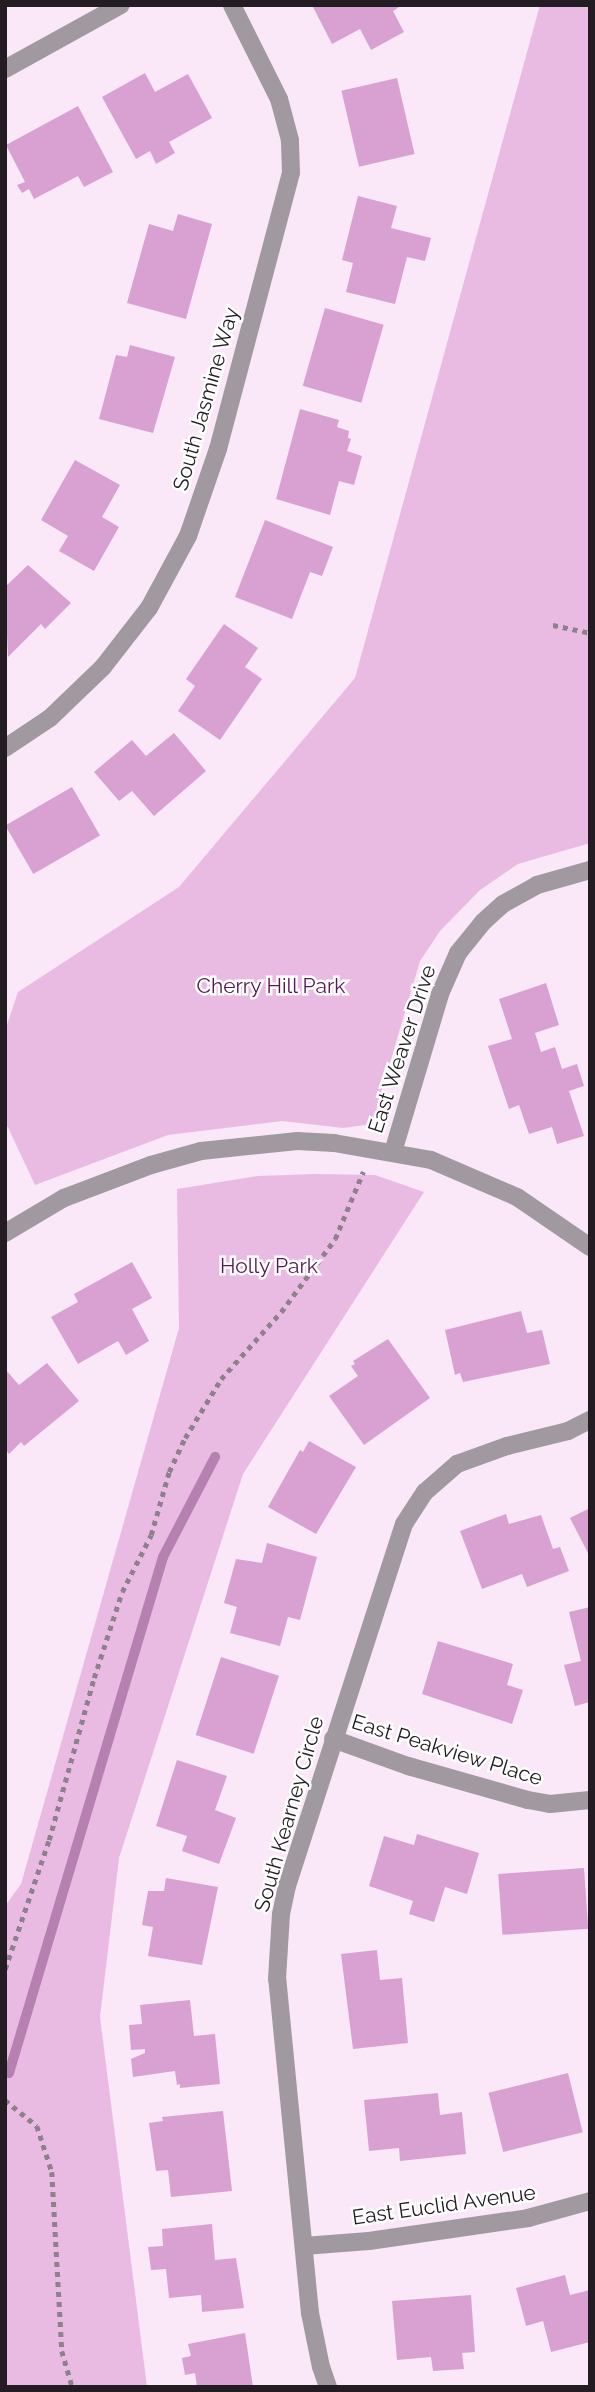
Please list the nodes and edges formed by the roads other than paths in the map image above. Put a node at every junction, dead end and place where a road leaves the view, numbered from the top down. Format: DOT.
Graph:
graph roads {
  1 [pos="121,5"];
  2 [pos="232,5"];
  3 [pos="5,69"];
  4 [pos="5,748"];
  5 [pos="590,870"];
  6 [pos="393,1152"];
  7 [pos="5,1233"];
  8 [pos="590,1247"];
  9 [pos="590,1420"];
  10 [pos="333,1739"];
  11 [pos="590,1800"];
  12 [pos="590,2201"];
  13 [pos="304,2246"];
  14 [pos="328,2387"];
  1 -- 3 [label="street"];
  2 -- 4 [label="street, South Jasmine Way"];
  5 -- 6 [label="street, East Weaver Drive"];
  6 -- 7 [label="street"];
  6 -- 8 [label="street"];
  9 -- 10 [label="street, South Kearney Circle"];
  10 -- 11 [label="street, East Peakview Place"];
  10 -- 13 [label="street, South Kearney Circle"];
  12 -- 13 [label="street, East Euclid Avenue"];
  13 -- 14 [label="street, South Kearney Circle"];
}
